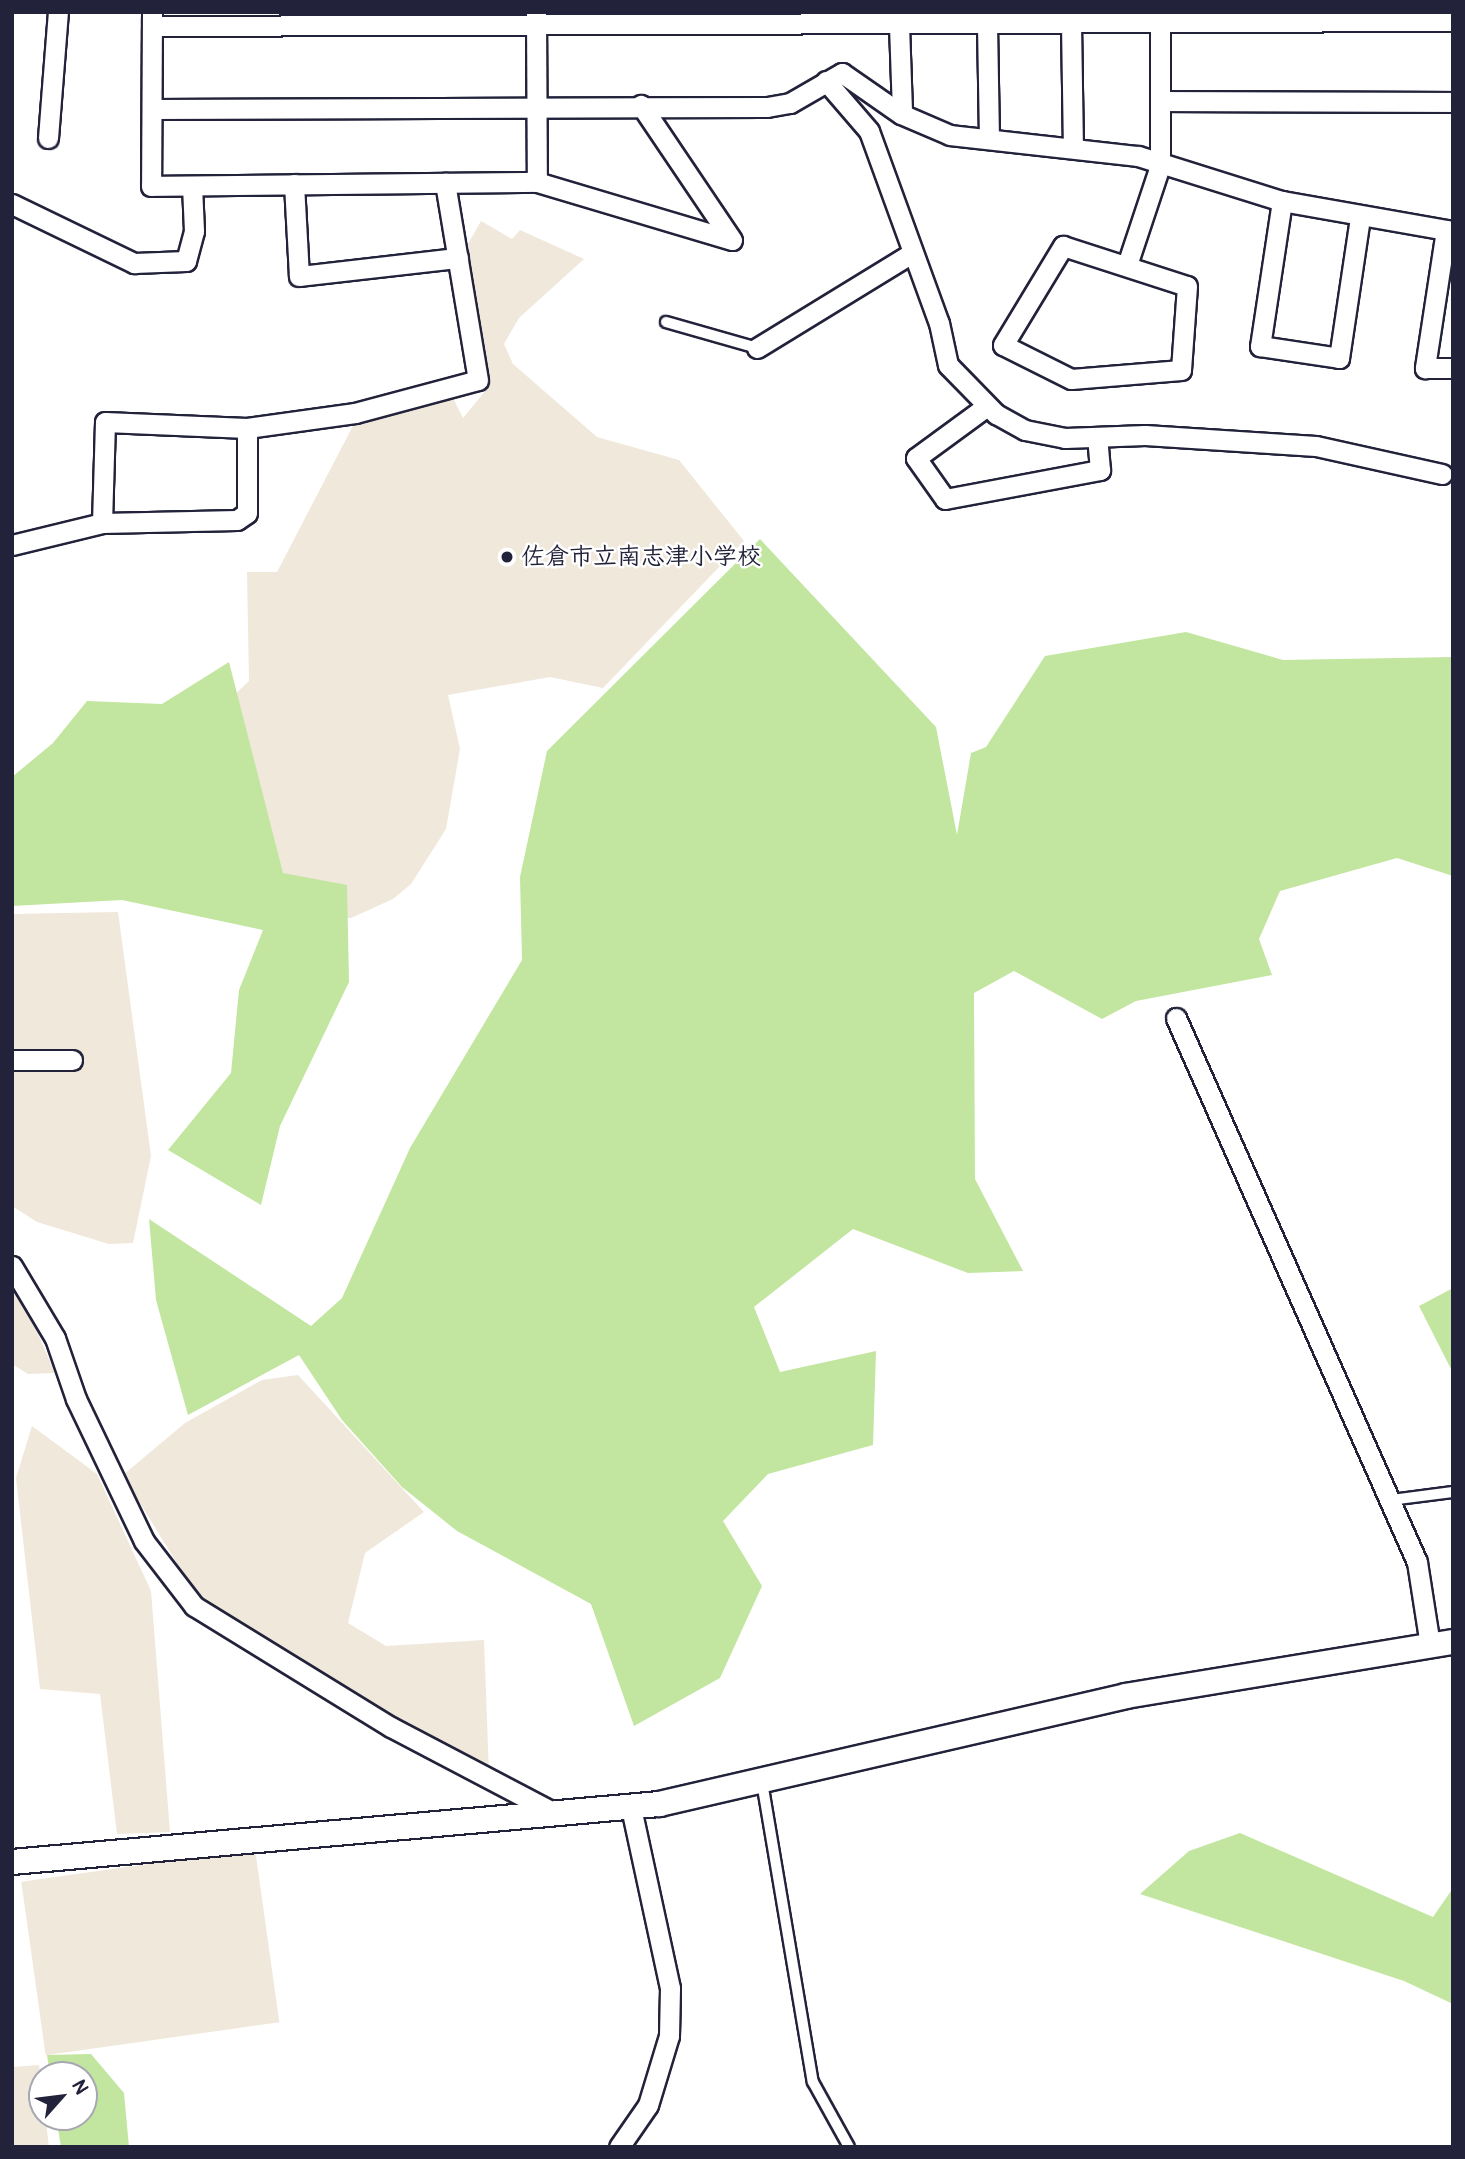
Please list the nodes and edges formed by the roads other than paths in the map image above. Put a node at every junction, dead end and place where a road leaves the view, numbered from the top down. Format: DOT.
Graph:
graph roads {
  1 [pos="58,12"];
  2 [pos="1160,17"];
  3 [pos="152,19"];
  4 [pos="536,19"];
  5 [pos="1453,21"];
  6 [pos="1071,23"];
  7 [pos="987,24"];
  8 [pos="899,25"];
  9 [pos="826,81"];
  10 [pos="1160,102"];
  11 [pos="1453,103"];
  12 [pos="641,105"];
  13 [pos="536,108"];
  14 [pos="152,109"];
  15 [pos="902,113"];
  16 [pos="989,137"];
  17 [pos="48,138"];
  18 [pos="1073,145"];
  19 [pos="1160,166"];
  20 [pos="537,182"];
  21 [pos="445,183"];
  22 [pos="294,184"];
  23 [pos="192,186"];
  24 [pos="1282,201"];
  25 [pos="12,204"];
  26 [pos="1360,216"];
  27 [pos="1449,230"];
  28 [pos="909,255"];
  29 [pos="458,258"];
  30 [pos="1127,265"];
  31 [pos="666,322"];
  32 [pos="757,348"];
  33 [pos="1453,368"];
  34 [pos="988,406"];
  35 [pos="247,428"];
  36 [pos="1097,437"];
  37 [pos="1442,474"];
  38 [pos="102,523"];
  39 [pos="12,545"];
  40 [pos="1176,1018"];
  41 [pos="12,1060"];
  42 [pos="72,1060"];
  43 [pos="12,1266"];
  44 [pos="1453,1492"];
  45 [pos="1391,1500"];
  46 [pos="1441,1643"];
  47 [pos="762,1782"];
  48 [pos="631,1807"];
  49 [pos="559,1815"];
  50 [pos="12,1862"];
  51 [pos="619,2147"];
  52 [pos="849,2147"];
  1 -- 17 [label="street"];
  2 -- 5 [label="street"];
  2 -- 6 [label="street"];
  2 -- 10 [label="street"];
  3 -- 4 [label="street"];
  3 -- 14 [label="street"];
  4 -- 8 [label="street"];
  4 -- 13 [label="street"];
  6 -- 7 [label="street"];
  6 -- 18 [label="street"];
  7 -- 8 [label="street"];
  7 -- 16 [label="street"];
  8 -- 15 [label="street"];
  9 -- 12 [label="street"];
  9 -- 15 [label="street"];
  9 -- 28 [label="street"];
  10 -- 11 [label="street"];
  10 -- 19 [label="street"];
  12 -- 13 [label="street"];
  12 -- 20 [label="street"];
  13 -- 14 [label="street"];
  13 -- 20 [label="street"];
  14 -- 23 [label="street"];
  15 -- 16 [label="street"];
  16 -- 18 [label="street"];
  18 -- 19 [label="street"];
  19 -- 24 [label="street"];
  19 -- 30 [label="street"];
  20 -- 21 [label="street"];
  21 -- 22 [label="street"];
  21 -- 29 [label="street"];
  22 -- 23 [label="street"];
  22 -- 29 [label="street"];
  23 -- 25 [label="street"];
  24 -- 26 [label="street"];
  24 -- 26 [label="street"];
  26 -- 27 [label="street"];
  27 -- 33 [label="street"];
  28 -- 32 [label="street"];
  28 -- 34 [label="street"];
  29 -- 35 [label="street"];
  30 -- 30 [label="street"];
  31 -- 32 [label="lane"];
  34 -- 36 [label="street"];
  34 -- 36 [label="street"];
  35 -- 38 [label="street"];
  35 -- 38 [label="street"];
  36 -- 37 [label="street"];
  38 -- 39 [label="street"];
  40 -- 45 [label="street"];
  41 -- 42 [label="street"];
  43 -- 49 [label="street"];
  44 -- 45 [label="lane"];
  45 -- 46 [label="street"];
  46 -- 47 [label="street"];
  47 -- 48 [label="street"];
  47 -- 52 [label="lane"];
  48 -- 49 [label="street"];
  48 -- 51 [label="street"];
  49 -- 50 [label="street"];
}
